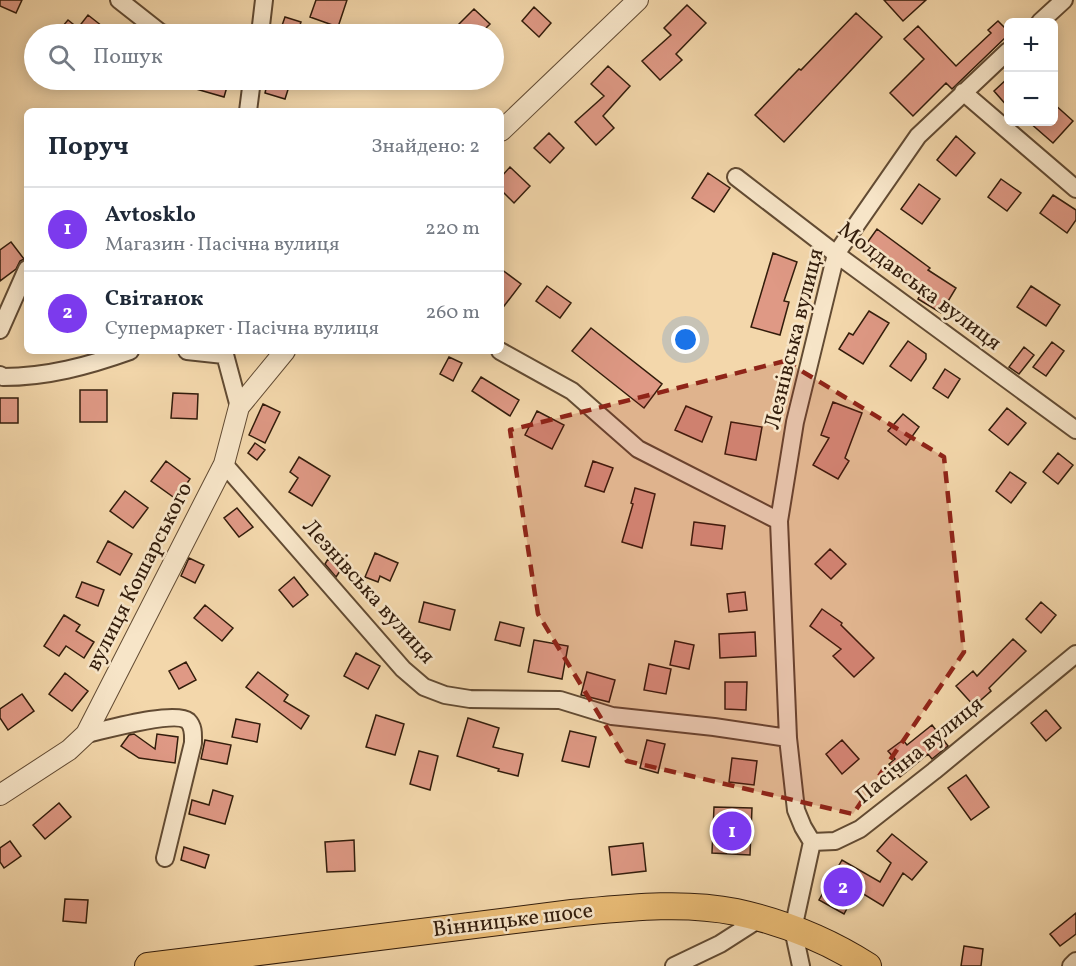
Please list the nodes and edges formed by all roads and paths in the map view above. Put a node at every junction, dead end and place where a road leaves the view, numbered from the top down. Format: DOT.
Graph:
graph roads {
  1 [pos="119,0"];
  2 [pos="264,0"];
  3 [pos="638,0"];
  4 [pos="1064,0"];
  5 [pos="1044,18"];
  6 [pos="150,24"];
  7 [pos="261,24"];
  8 [pos="1004,55"];
  9 [pos="251,90"];
  10 [pos="963,92"];
  11 [pos="248,108"];
  12 [pos="504,128"];
  13 [pos="736,177"];
  14 [pos="1076,189"];
  15 [pos="836,254"];
  16 [pos="24,276"];
  17 [pos="0,330"];
  18 [pos="504,353"];
  19 [pos="120,354"];
  20 [pos="224,354"];
  21 [pos="282,354"];
  22 [pos="0,375"];
  23 [pos="239,406"];
  24 [pos="1076,430"];
  25 [pos="224,464"];
  26 [pos="779,521"];
  27 [pos="1076,654"];
  28 [pos="87,734"];
  29 [pos="788,738"];
  30 [pos="0,795"];
  31 [pos="812,842"];
  32 [pos="165,858"];
  33 [pos="759,919"];
  34 [pos="793,929"];
  35 [pos="1076,962"];
  36 [pos="148,966"];
  37 [pos="674,966"];
  38 [pos="801,966"];
  39 [pos="868,966"];
  40 [pos="1071,966"];
  1 -- 6 [label="street"];
  2 -- 7 [label="street"];
  3 -- 12 [label="street"];
  4 -- 5 [label="street"];
  8 -- 10 [label="street, Лезнівська вулиця"];
  9 -- 11 [label="street"];
  10 -- 14 [label="street"];
  10 -- 15 [label="street, Лезнівська вулиця"];
  13 -- 15 [label="street, Молдавська вулиця"];
  15 -- 24 [label="street, Молдавська вулиця"];
  15 -- 26 [label="street, Лезнівська вулиця"];
  16 -- 17 [label="street"];
  18 -- 26 [label="street"];
  19 -- 22 [label="street"];
  20 -- 23 [label="street"];
  21 -- 23 [label="street, вулиця Кошарського"];
  23 -- 25 [label="street, вулиця Кошарського"];
  25 -- 28 [label="street, вулиця Кошарського"];
  25 -- 29 [label="street, Лезнівська вулиця"];
  26 -- 29 [label="street, Лезнівська вулиця"];
  27 -- 31 [label="street, Пасічна вулиця"];
  28 -- 30 [label="street, вулиця Кошарського"];
  28 -- 32 [label="street"];
  29 -- 31 [label="street, Лезнівська вулиця"];
  31 -- 34 [label="street"];
  33 -- 34 [label="main road, Вінницьке шосе"];
  33 -- 36 [label="main road, Вінницьке шосе"];
  33 -- 37 [label="street"];
  34 -- 38 [label="street"];
  34 -- 39 [label="main road, Вінницьке шосе"];
  35 -- 40 [label="street"];
}
